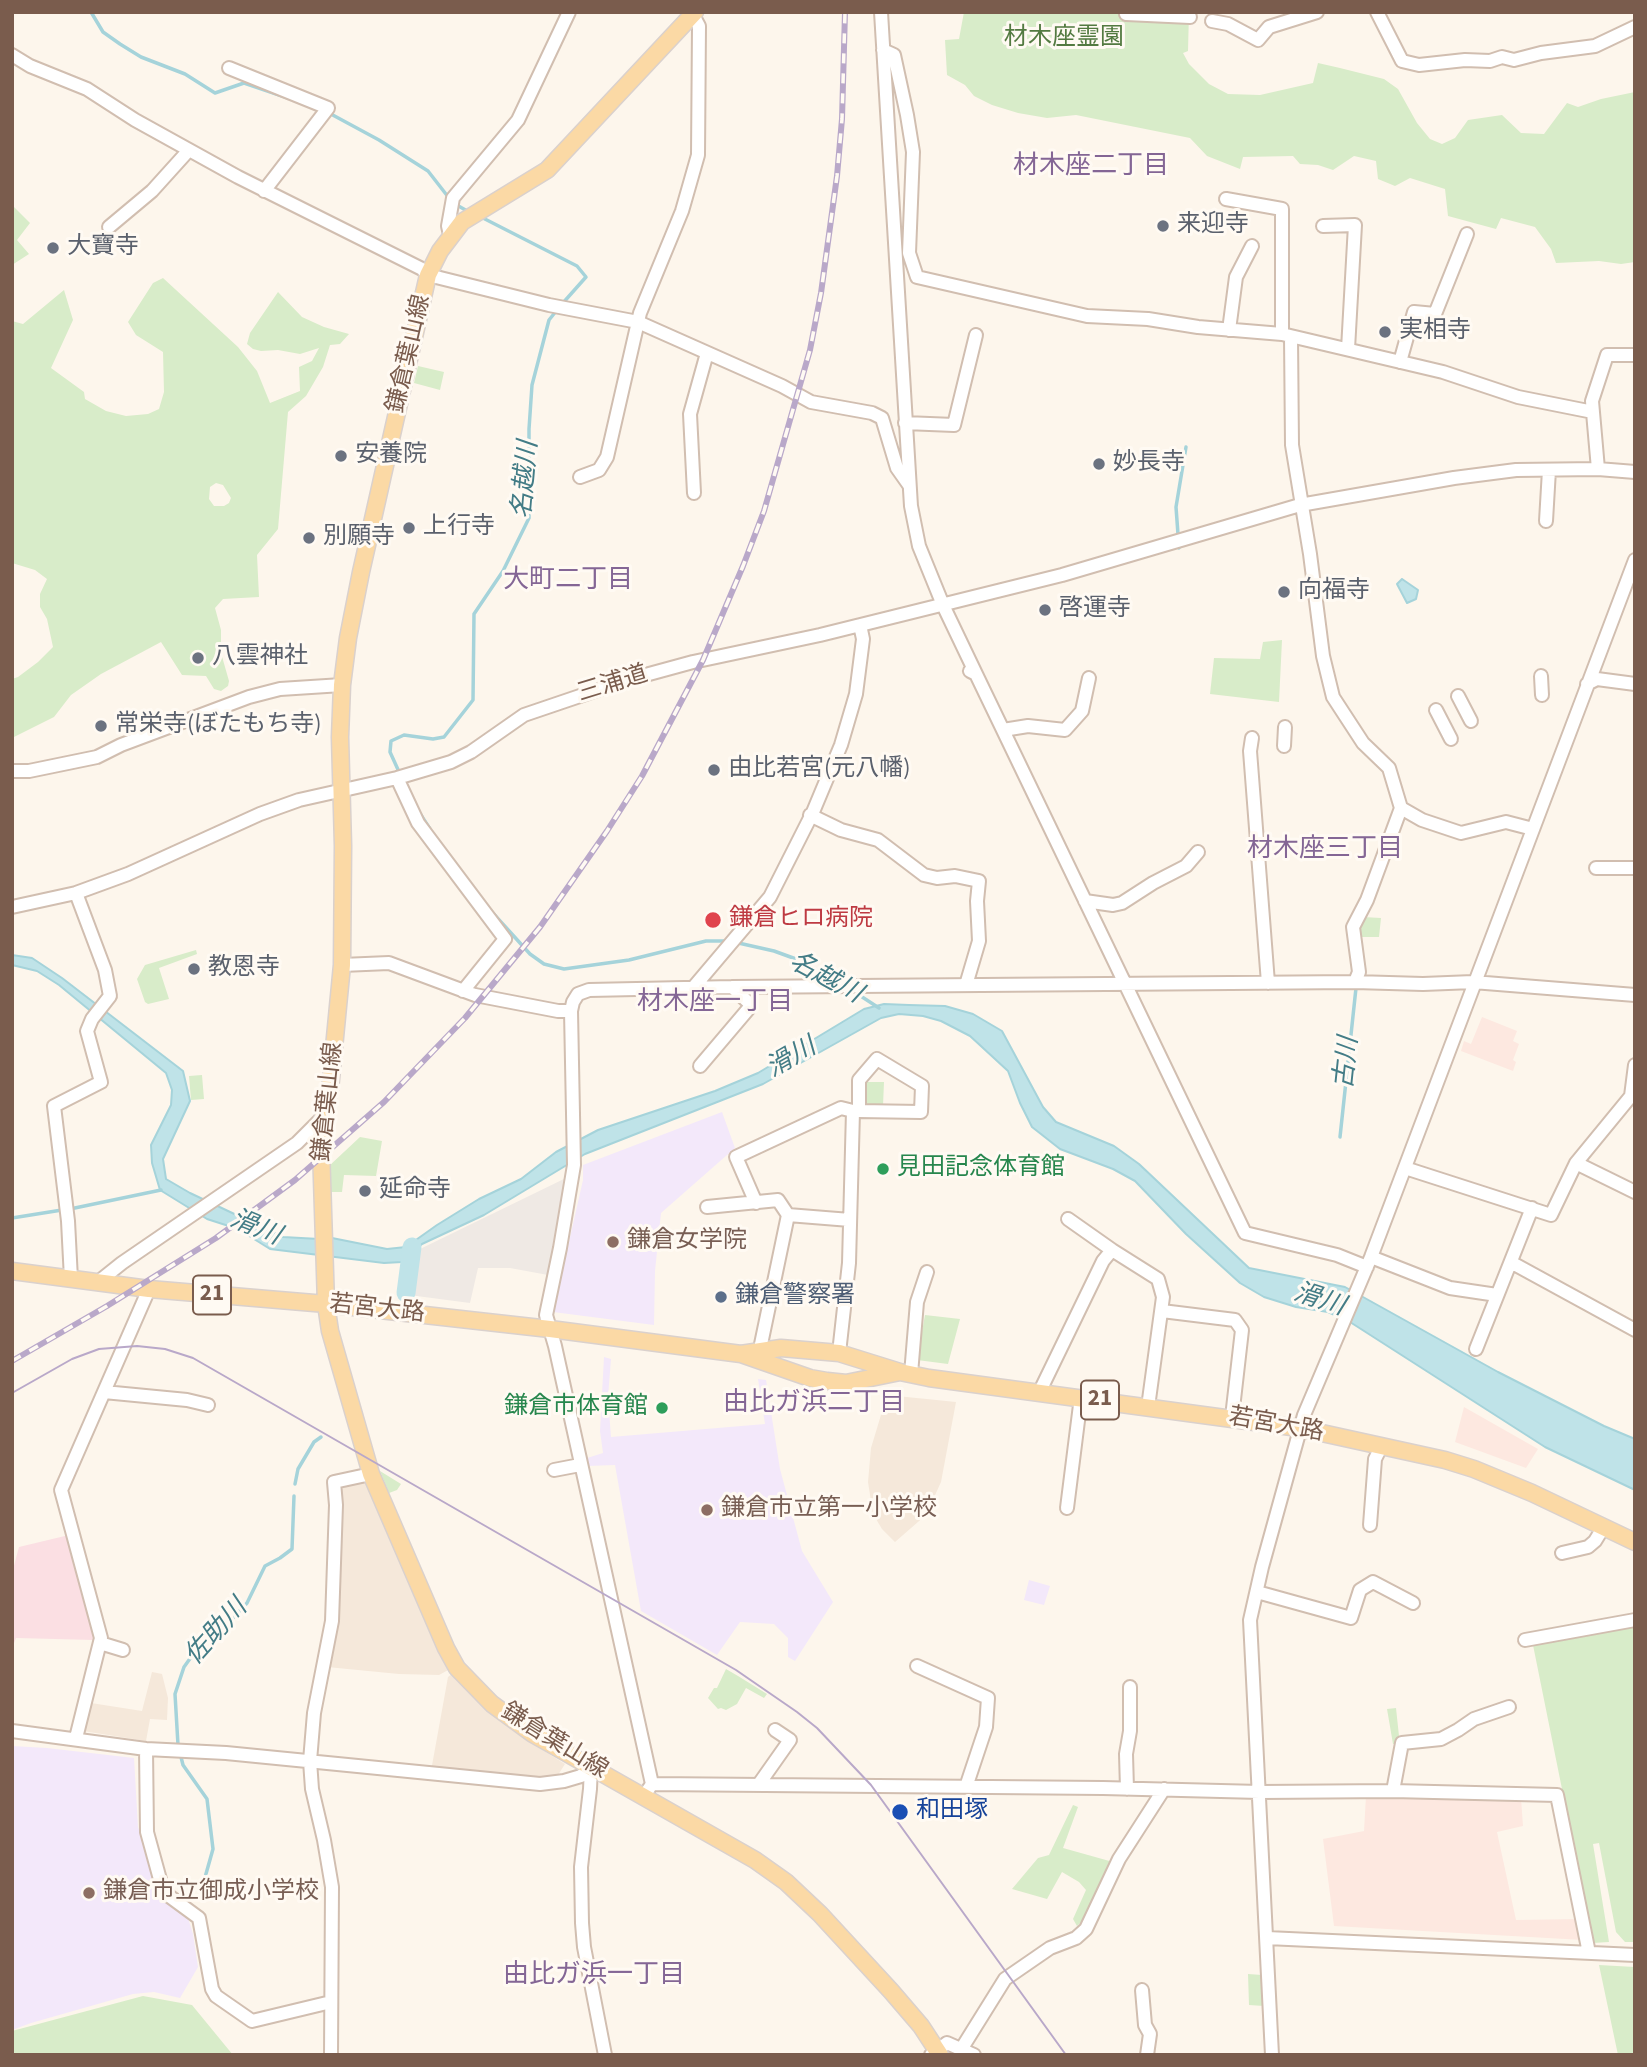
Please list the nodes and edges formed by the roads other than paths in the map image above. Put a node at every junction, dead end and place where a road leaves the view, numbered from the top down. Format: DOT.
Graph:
graph roads {
  1 [pos="569,12"];
  2 [pos="881,12"];
  3 [pos="1127,12"];
  4 [pos="1317,12"];
  5 [pos="1378,12"];
  6 [pos="694,13"];
  7 [pos="1190,17"];
  8 [pos="1212,21"];
  9 [pos="1635,27"];
  10 [pos="883,50"];
  11 [pos="12,55"];
  12 [pos="229,68"];
  13 [pos="189,150"];
  14 [pos="264,191"];
  15 [pos="1226,199"];
  16 [pos="1323,226"];
  17 [pos="110,227"];
  18 [pos="1467,234"];
  19 [pos="450,235"];
  20 [pos="1252,246"];
  21 [pos="428,275"];
  22 [pos="638,322"];
  23 [pos="1229,330"];
  24 [pos="976,335"];
  25 [pos="1287,336"];
  26 [pos="1348,349"];
  27 [pos="707,353"];
  28 [pos="1635,355"];
  29 [pos="1400,362"];
  30 [pos="1593,412"];
  31 [pos="905,423"];
  32 [pos="1598,469"];
  33 [pos="1549,470"];
  34 [pos="1635,472"];
  35 [pos="580,477"];
  36 [pos="909,485"];
  37 [pos="694,493"];
  38 [pos="1300,505"];
  39 [pos="1546,521"];
  40 [pos="1635,560"];
  41 [pos="943,605"];
  42 [pos="860,625"];
  43 [pos="1541,676"];
  44 [pos="1089,678"];
  45 [pos="1587,684"];
  46 [pos="1635,684"];
  47 [pos="342,685"];
  48 [pos="1542,695"];
  49 [pos="1458,696"];
  50 [pos="1436,710"];
  51 [pos="1471,721"];
  52 [pos="1285,727"];
  53 [pos="1003,730"];
  54 [pos="1252,738"];
  55 [pos="1451,739"];
  56 [pos="1284,746"];
  57 [pos="12,771"];
  58 [pos="401,777"];
  59 [pos="342,790"];
  60 [pos="1401,807"];
  61 [pos="810,815"];
  62 [pos="1533,829"];
  63 [pos="1198,852"];
  64 [pos="1635,867"];
  65 [pos="1596,868"];
  66 [pos="76,893"];
  67 [pos="1086,901"];
  68 [pos="12,907"];
  69 [pos="342,965"];
  70 [pos="1360,982"];
  71 [pos="1473,982"];
  72 [pos="1268,983"];
  73 [pos="966,985"];
  74 [pos="1127,985"];
  75 [pos="732,987"];
  76 [pos="693,988"];
  77 [pos="463,991"];
  78 [pos="1635,995"];
  79 [pos="571,1011"];
  80 [pos="1635,1065"];
  81 [pos="700,1066"];
  82 [pos="1633,1096"];
  83 [pos="856,1111"];
  84 [pos="323,1117"];
  85 [pos="1576,1163"];
  86 [pos="1405,1168"];
  87 [pos="1635,1192"];
  88 [pos="756,1203"];
  89 [pos="707,1207"];
  90 [pos="1532,1208"];
  91 [pos="788,1216"];
  92 [pos="1068,1219"];
  93 [pos="850,1220"];
  94 [pos="1112,1250"];
  95 [pos="1369,1262"];
  96 [pos="1510,1265"];
  97 [pos="12,1271"];
  98 [pos="928,1272"];
  99 [pos="71,1279"];
  100 [pos="97,1283"];
  101 [pos="149,1289"];
  102 [pos="1497,1295"];
  103 [pos="326,1304"];
  104 [pos="1162,1311"];
  105 [pos="550,1329"];
  106 [pos="1635,1330"];
  107 [pos="760,1349"];
  108 [pos="1476,1349"];
  109 [pos="839,1353"];
  110 [pos="741,1354"];
  111 [pos="905,1373"];
  112 [pos="1040,1391"];
  113 [pos="104,1392"];
  114 [pos="1081,1397"];
  115 [pos="208,1405"];
  116 [pos="1148,1407"];
  117 [pos="1232,1418"];
  118 [pos="1299,1428"];
  119 [pos="1381,1447"];
  120 [pos="580,1465"];
  121 [pos="554,1470"];
  122 [pos="371,1474"];
  123 [pos="1066,1508"];
  124 [pos="1370,1525"];
  125 [pos="1603,1528"];
  126 [pos="1635,1542"];
  127 [pos="1562,1553"];
  128 [pos="1257,1592"];
  129 [pos="1413,1603"];
  130 [pos="1635,1620"];
  131 [pos="1525,1640"];
  132 [pos="100,1643"];
  133 [pos="123,1650"];
  134 [pos="917,1665"];
  135 [pos="1130,1687"];
  136 [pos="1509,1707"];
  137 [pos="775,1730"];
  138 [pos="12,1731"];
  139 [pos="76,1738"];
  140 [pos="146,1749"];
  141 [pos="310,1761"];
  142 [pos="591,1767"];
  143 [pos="760,1784"];
  144 [pos="966,1787"];
  145 [pos="1128,1789"];
  146 [pos="1164,1789"];
  147 [pos="648,1790"];
  148 [pos="1393,1791"];
  149 [pos="1260,1792"];
  150 [pos="1267,1938"];
  151 [pos="1589,1953"];
  152 [pos="1635,1955"];
  153 [pos="1142,1990"];
  154 [pos="331,2003"];
  155 [pos="968,2051"];
  156 [pos="936,2054"];
  157 [pos="331,2055"];
  158 [pos="605,2055"];
  159 [pos="1147,2055"];
  160 [pos="1272,2055"];
  1 -- 19 [label="street"];
  2 -- 10 [label="street"];
  3 -- 7 [label="street"];
  4 -- 8 [label="street"];
  5 -- 9 [label="street"];
  6 -- 19 [label="main road, 鎌倉葉山線"];
  6 -- 22 [label="street"];
  10 -- 23 [label="street"];
  10 -- 31 [label="street"];
  11 -- 13 [label="street"];
  12 -- 14 [label="street"];
  13 -- 14 [label="street"];
  13 -- 17 [label="street"];
  14 -- 21 [label="street"];
  15 -- 25 [label="street"];
  16 -- 26 [label="street"];
  18 -- 29 [label="street"];
  19 -- 21 [label="main road, 鎌倉葉山線"];
  20 -- 23 [label="street"];
  21 -- 22 [label="street"];
  21 -- 47 [label="main road, 鎌倉葉山線"];
  22 -- 27 [label="street"];
  22 -- 35 [label="street"];
  23 -- 25 [label="street"];
  24 -- 31 [label="street"];
  25 -- 26 [label="street"];
  25 -- 38 [label="street"];
  26 -- 29 [label="street"];
  27 -- 36 [label="street"];
  27 -- 37 [label="street"];
  28 -- 30 [label="street"];
  29 -- 30 [label="street"];
  30 -- 32 [label="street"];
  31 -- 36 [label="street"];
  32 -- 33 [label="street, 三浦道"];
  32 -- 34 [label="street, 三浦道"];
  33 -- 38 [label="street, 三浦道"];
  33 -- 39 [label="street"];
  36 -- 41 [label="street"];
  38 -- 41 [label="street, 三浦道"];
  38 -- 60 [label="street"];
  40 -- 45 [label="street"];
  41 -- 42 [label="street, 三浦道"];
  41 -- 53 [label="street"];
  42 -- 58 [label="street, 三浦道"];
  42 -- 61 [label="street"];
  43 -- 48 [label="street"];
  44 -- 53 [label="street"];
  45 -- 46 [label="street"];
  45 -- 62 [label="street"];
  47 -- 57 [label="street"];
  47 -- 59 [label="main road, 鎌倉葉山線"];
  49 -- 51 [label="street"];
  50 -- 55 [label="street"];
  52 -- 56 [label="street"];
  53 -- 67 [label="street"];
  54 -- 72 [label="street"];
  58 -- 59 [label="street, 三浦道"];
  58 -- 77 [label="street"];
  59 -- 66 [label="street, 三浦道"];
  59 -- 69 [label="main road, 鎌倉葉山線"];
  60 -- 62 [label="street"];
  60 -- 70 [label="street"];
  61 -- 73 [label="street"];
  61 -- 76 [label="street"];
  62 -- 71 [label="street"];
  63 -- 67 [label="street"];
  64 -- 65 [label="street"];
  66 -- 68 [label="street, 三浦道"];
  66 -- 99 [label="street"];
  67 -- 74 [label="street"];
  69 -- 77 [label="street"];
  69 -- 84 [label="main road, 鎌倉葉山線"];
  70 -- 71 [label="street"];
  70 -- 72 [label="street"];
  71 -- 78 [label="street"];
  71 -- 86 [label="street"];
  72 -- 74 [label="street"];
  73 -- 74 [label="street"];
  73 -- 75 [label="street"];
  74 -- 95 [label="street"];
  75 -- 76 [label="street"];
  75 -- 81 [label="street"];
  76 -- 79 [label="street"];
  77 -- 79 [label="street"];
  79 -- 105 [label="street"];
  80 -- 82 [label="street"];
  82 -- 85 [label="street"];
  83 -- 83 [label="street"];
  83 -- 88 [label="street"];
  83 -- 93 [label="street"];
  84 -- 100 [label="street"];
  84 -- 103 [label="main road, 鎌倉葉山線"];
  85 -- 87 [label="street"];
  85 -- 90 [label="street"];
  86 -- 90 [label="street"];
  86 -- 95 [label="street"];
  88 -- 89 [label="street"];
  88 -- 91 [label="street"];
  90 -- 96 [label="street"];
  91 -- 93 [label="street"];
  91 -- 107 [label="street"];
  92 -- 94 [label="street"];
  93 -- 109 [label="street"];
  94 -- 104 [label="street"];
  94 -- 112 [label="street"];
  95 -- 102 [label="street"];
  95 -- 118 [label="street"];
  96 -- 102 [label="street"];
  96 -- 106 [label="street"];
  97 -- 99 [label="main road, 若宮大路 / 21"];
  98 -- 111 [label="street"];
  99 -- 100 [label="main road, 若宮大路 / 21"];
  100 -- 101 [label="main road, 若宮大路 / 21"];
  101 -- 103 [label="main road, 若宮大路 / 21"];
  101 -- 113 [label="street"];
  102 -- 108 [label="street"];
  103 -- 105 [label="main road, 若宮大路 / 21"];
  103 -- 122 [label="main road, 鎌倉葉山線"];
  104 -- 116 [label="street"];
  104 -- 117 [label="street"];
  105 -- 110 [label="main road, 若宮大路 / 21"];
  105 -- 120 [label="street"];
  107 -- 109 [label="main road, 若宮大路 / 21"];
  107 -- 110 [label="main road, 若宮大路 / 21"];
  109 -- 111 [label="main road, 若宮大路 / 21"];
  110 -- 111 [label="main road, 若宮大路 / 21"];
  111 -- 112 [label="main road, 若宮大路 / 21"];
  112 -- 114 [label="main road, 若宮大路 / 21"];
  113 -- 115 [label="street"];
  113 -- 132 [label="street"];
  114 -- 116 [label="main road, 若宮大路 / 21"];
  114 -- 123 [label="street"];
  116 -- 117 [label="main road, 若宮大路 / 21"];
  117 -- 118 [label="main road, 若宮大路 / 21"];
  118 -- 119 [label="main road, 若宮大路 / 21"];
  118 -- 128 [label="street"];
  119 -- 124 [label="street"];
  119 -- 125 [label="main road, 若宮大路 / 21"];
  120 -- 121 [label="street"];
  120 -- 147 [label="street"];
  122 -- 141 [label="street"];
  122 -- 142 [label="main road, 鎌倉葉山線"];
  125 -- 126 [label="main road, 若宮大路 / 21"];
  125 -- 127 [label="street"];
  128 -- 129 [label="street"];
  128 -- 149 [label="street"];
  130 -- 131 [label="street"];
  132 -- 133 [label="street"];
  132 -- 139 [label="street"];
  134 -- 144 [label="street"];
  135 -- 145 [label="street"];
  136 -- 148 [label="street"];
  137 -- 143 [label="street"];
  138 -- 139 [label="street"];
  139 -- 140 [label="street"];
  140 -- 141 [label="street"];
  140 -- 154 [label="street"];
  141 -- 142 [label="street"];
  141 -- 154 [label="street"];
  142 -- 147 [label="main road, 鎌倉葉山線"];
  142 -- 158 [label="street"];
  143 -- 144 [label="street"];
  143 -- 147 [label="street"];
  144 -- 145 [label="street"];
  145 -- 146 [label="street"];
  146 -- 149 [label="street"];
  146 -- 155 [label="street"];
  147 -- 156 [label="main road, 鎌倉葉山線"];
  148 -- 149 [label="street"];
  148 -- 151 [label="street"];
  149 -- 150 [label="street"];
  150 -- 151 [label="street"];
  150 -- 160 [label="street"];
  151 -- 152 [label="street"];
  153 -- 159 [label="street"];
  154 -- 157 [label="street"];
  155 -- 156 [label="street"];
}
